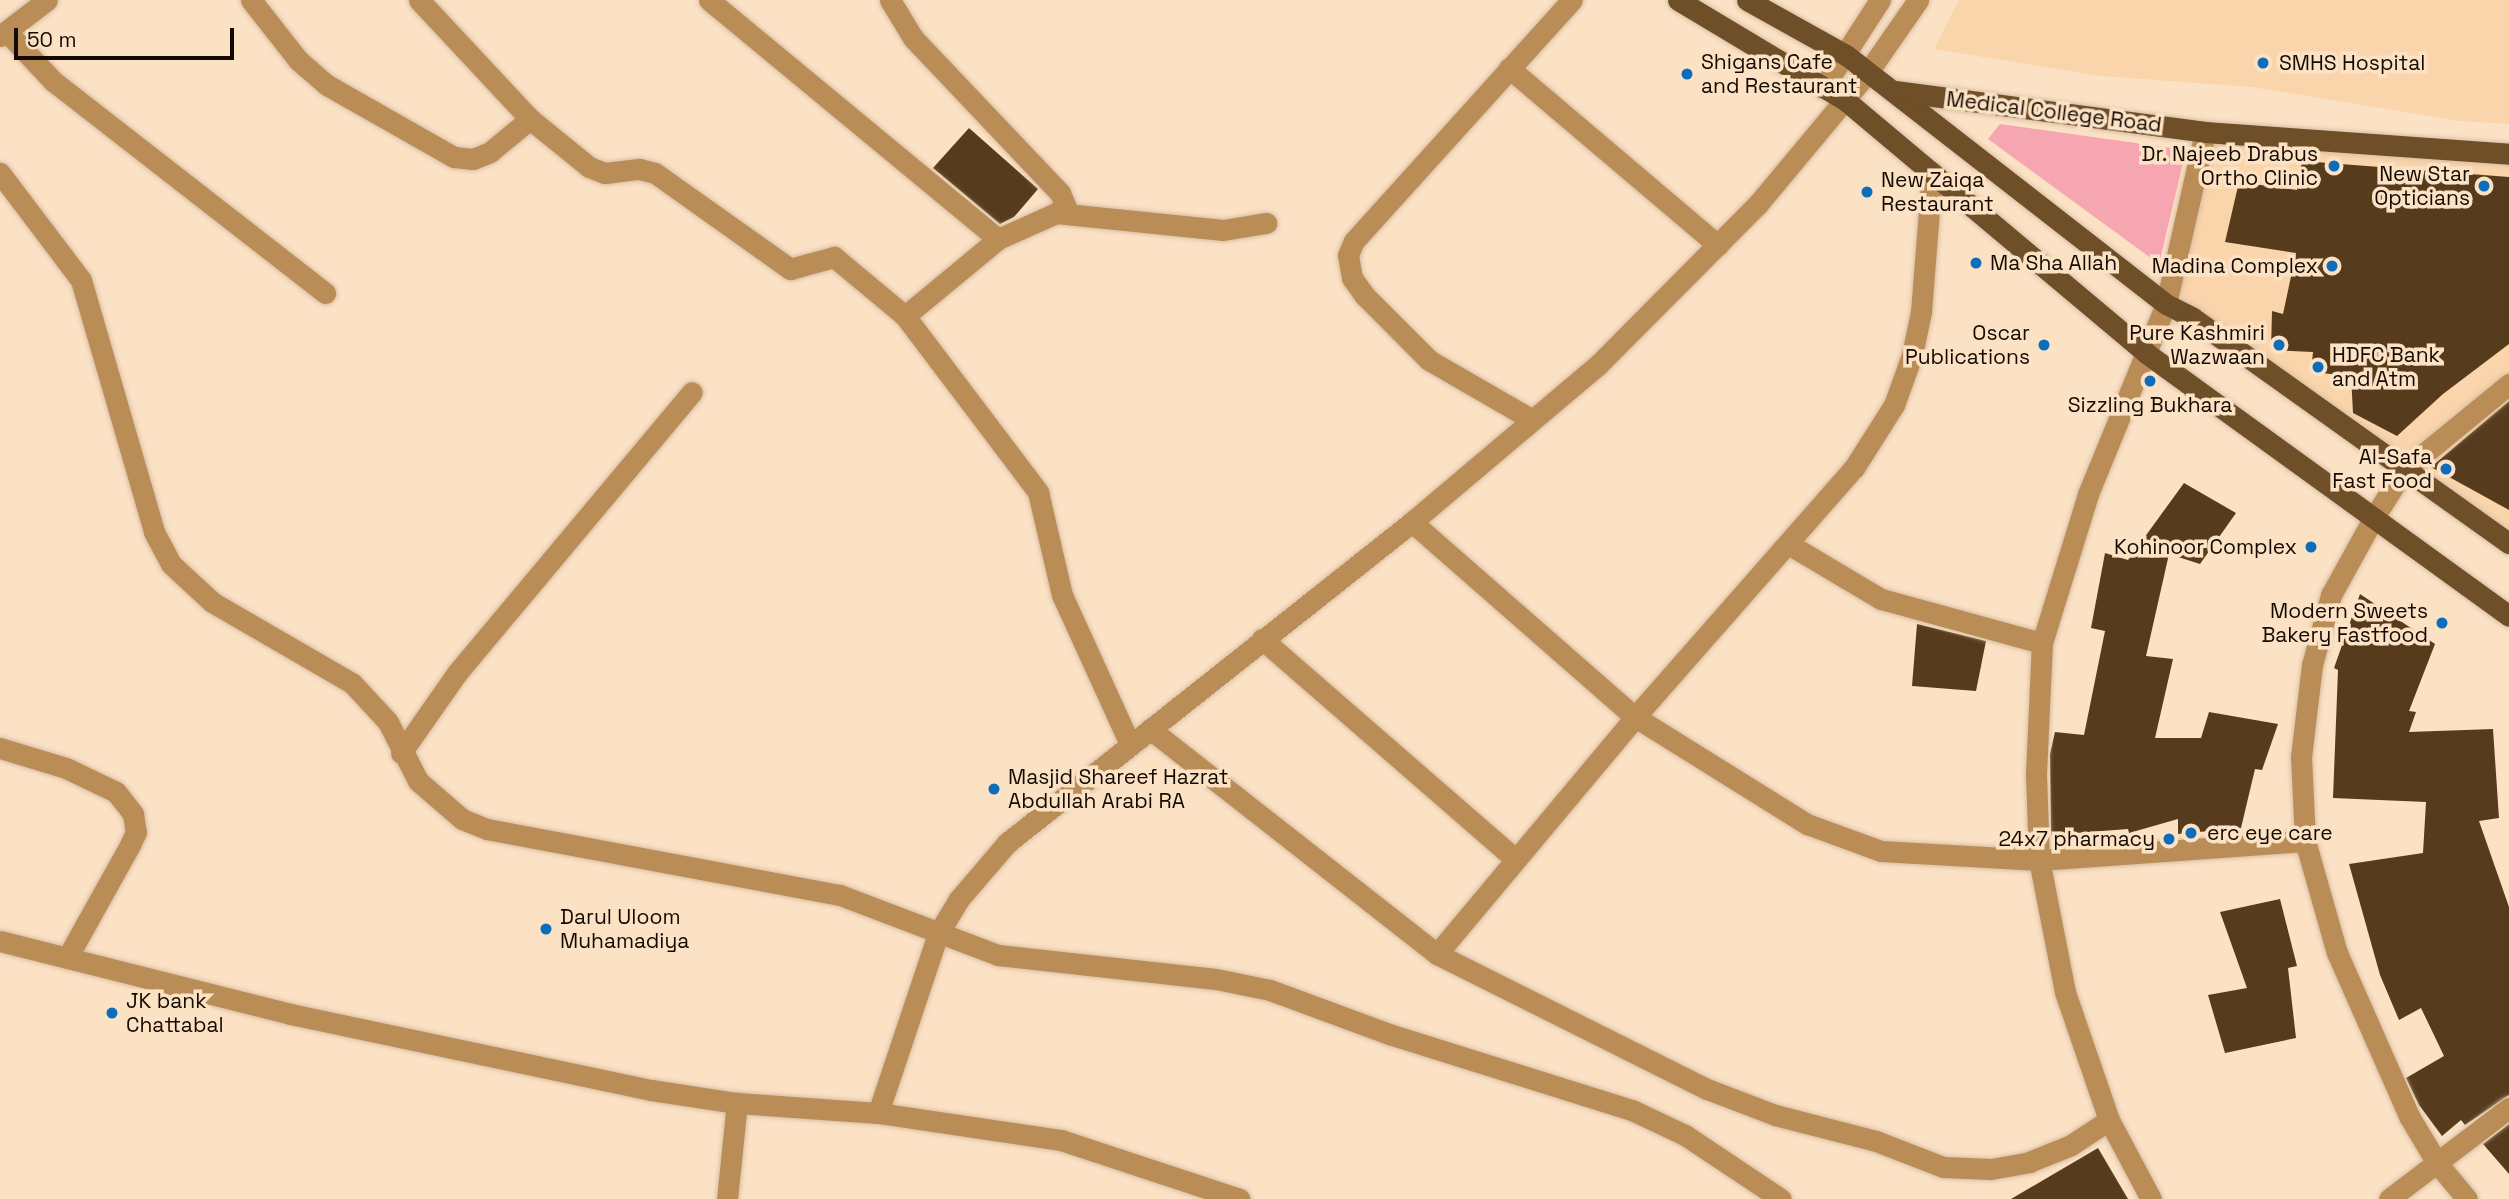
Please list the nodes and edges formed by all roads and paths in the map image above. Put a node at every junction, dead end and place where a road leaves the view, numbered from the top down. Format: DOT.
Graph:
graph roads {
  1 [pos="47,0"];
  2 [pos="251,0"];
  3 [pos="419,0"];
  4 [pos="709,0"];
  5 [pos="890,0"];
  6 [pos="1572,0"];
  7 [pos="1678,0"];
  8 [pos="1747,0"];
  9 [pos="1880,0"];
  10 [pos="1918,0"];
  11 [pos="3,34"];
  12 [pos="1846,55"];
  13 [pos="1509,68"];
  14 [pos="1868,72"];
  15 [pos="1823,88"];
  16 [pos="1893,91"];
  17 [pos="1845,100"];
  18 [pos="530,119"];
  19 [pos="2205,132"];
  20 [pos="2509,154"];
  21 [pos="1932,172"];
  22 [pos="0,173"];
  23 [pos="1069,214"];
  24 [pos="1266,223"];
  25 [pos="998,239"];
  26 [pos="1718,245"];
  27 [pos="325,293"];
  28 [pos="2166,304"];
  29 [pos="905,316"];
  30 [pos="2146,353"];
  31 [pos="2509,384"];
  32 [pos="692,392"];
  33 [pos="1531,419"];
  34 [pos="2404,470"];
  35 [pos="2373,519"];
  36 [pos="1412,522"];
  37 [pos="2509,543"];
  38 [pos="1790,545"];
  39 [pos="2509,616"];
  40 [pos="1262,639"];
  41 [pos="2042,643"];
  42 [pos="1635,717"];
  43 [pos="1150,729"];
  44 [pos="1130,744"];
  45 [pos="0,748"];
  46 [pos="401,752"];
  47 [pos="2305,841"];
  48 [pos="1516,859"];
  49 [pos="2039,860"];
  50 [pos="938,934"];
  51 [pos="0,941"];
  52 [pos="1437,954"];
  53 [pos="67,957"];
  54 [pos="737,1103"];
  55 [pos="2509,1108"];
  56 [pos="878,1113"];
  57 [pos="2109,1120"];
  58 [pos="2437,1163"];
  59 [pos="727,1199"];
  60 [pos="1239,1199"];
  61 [pos="1782,1199"];
  62 [pos="2151,1199"];
  63 [pos="2389,1199"];
  64 [pos="2467,1199"];
  1 -- 11 [label="street"];
  2 -- 18 [label="street"];
  3 -- 18 [label="street"];
  4 -- 25 [label="street"];
  5 -- 23 [label="street"];
  6 -- 13 [label="street"];
  7 -- 15 [label="main road"];
  8 -- 12 [label="main road"];
  9 -- 12 [label="street"];
  10 -- 14 [label="street"];
  11 -- 27 [label="street"];
  12 -- 14 [label="main road"];
  12 -- 15 [label="street"];
  13 -- 26 [label="street"];
  13 -- 33 [label="street"];
  14 -- 16 [label="main road"];
  14 -- 17 [label="street"];
  15 -- 17 [label="main road"];
  16 -- 19 [label="main road, Medical College Road"];
  16 -- 28 [label="main road"];
  17 -- 21 [label="main road"];
  17 -- 26 [label="street"];
  18 -- 29 [label="street"];
  19 -- 20 [label="main road, Medical College Road"];
  19 -- 28 [label="street"];
  21 -- 30 [label="main road"];
  21 -- 38 [label="street"];
  22 -- 46 [label="street"];
  23 -- 24 [label="street"];
  23 -- 25 [label="street"];
  25 -- 29 [label="street"];
  26 -- 33 [label="street"];
  28 -- 30 [label="street"];
  28 -- 34 [label="main road"];
  29 -- 44 [label="street"];
  30 -- 35 [label="main road"];
  30 -- 41 [label="street"];
  31 -- 34 [label="street"];
  32 -- 46 [label="street"];
  33 -- 36 [label="street"];
  34 -- 35 [label="street"];
  34 -- 37 [label="main road"];
  35 -- 39 [label="main road"];
  35 -- 47 [label="street"];
  36 -- 40 [label="street"];
  36 -- 42 [label="street"];
  38 -- 41 [label="street"];
  38 -- 42 [label="street"];
  40 -- 43 [label="street"];
  40 -- 48 [label="street"];
  41 -- 49 [label="street"];
  42 -- 48 [label="street"];
  42 -- 49 [label="street"];
  43 -- 44 [label="street"];
  43 -- 52 [label="street"];
  44 -- 50 [label="street"];
  45 -- 53 [label="street"];
  46 -- 50 [label="street"];
  47 -- 49 [label="street"];
  47 -- 58 [label="street"];
  48 -- 52 [label="street"];
  49 -- 57 [label="street"];
  50 -- 56 [label="street"];
  50 -- 61 [label="street"];
  51 -- 53 [label="street"];
  52 -- 57 [label="street"];
  53 -- 54 [label="street"];
  54 -- 56 [label="street"];
  54 -- 59 [label="street"];
  55 -- 58 [label="street"];
  56 -- 60 [label="street"];
  57 -- 62 [label="street"];
  58 -- 63 [label="street"];
  58 -- 64 [label="street"];
}
